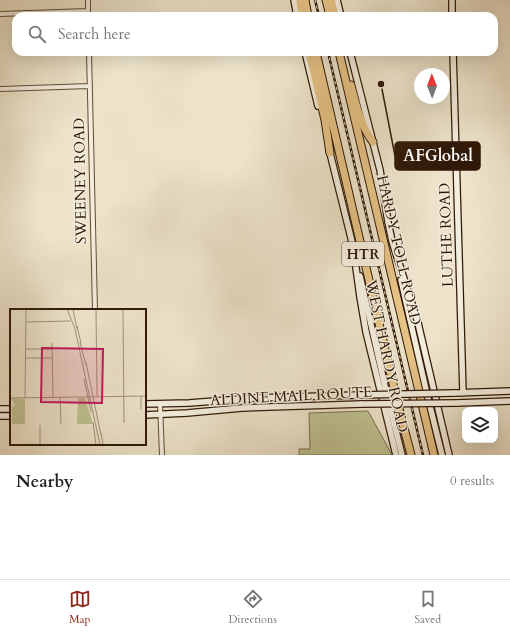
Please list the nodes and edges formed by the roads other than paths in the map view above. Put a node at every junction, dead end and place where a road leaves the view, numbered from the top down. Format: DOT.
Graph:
graph roads {
  1 [pos="88,0"];
  2 [pos="294,0"];
  3 [pos="300,0"];
  4 [pos="304,0"];
  5 [pos="326,0"];
  6 [pos="331,0"];
  7 [pos="337,0"];
  8 [pos="452,0"];
  9 [pos="88,12"];
  10 [pos="296,12"];
  11 [pos="302,12"];
  12 [pos="307,12"];
  13 [pos="329,12"];
  14 [pos="334,12"];
  15 [pos="340,12"];
  16 [pos="452,12"];
  17 [pos="0,14"];
  18 [pos="12,14"];
  19 [pos="89,56"];
  20 [pos="306,56"];
  21 [pos="309,56"];
  22 [pos="317,56"];
  23 [pos="340,56"];
  24 [pos="345,56"];
  25 [pos="351,56"];
  26 [pos="453,56"];
  27 [pos="90,86"];
  28 [pos="0,89"];
  29 [pos="373,142"];
  30 [pos="330,153"];
  31 [pos="392,241"];
  32 [pos="353,246"];
  33 [pos="95,309"];
  34 [pos="510,391"];
  35 [pos="463,393"];
  36 [pos="427,394"];
  37 [pos="387,395"];
  38 [pos="300,397"];
  39 [pos="222,400"];
  40 [pos="510,401"];
  41 [pos="429,403"];
  42 [pos="146,404"];
  43 [pos="160,404"];
  44 [pos="390,404"];
  45 [pos="302,406"];
  46 [pos="9,409"];
  47 [pos="0,410"];
  48 [pos="224,410"];
  49 [pos="161,414"];
  50 [pos="146,415"];
  51 [pos="0,416"];
  52 [pos="10,416"];
  53 [pos="162,455"];
  54 [pos="396,455"];
  55 [pos="402,455"];
  56 [pos="411,455"];
  57 [pos="434,455"];
  58 [pos="442,455"];
  59 [pos="449,455"];
  1 -- 9 [label="street"];
  2 -- 10 [label="main road"];
  3 -- 11 [label="highway"];
  4 -- 12 [label="highway"];
  5 -- 13 [label="highway"];
  6 -- 14 [label="highway"];
  7 -- 15 [label="main road"];
  8 -- 16 [label="main road"];
  17 -- 18 [label="street"];
  19 -- 27 [label="street, SWEENEY ROAD"];
  20 -- 30 [label="main road, WEST HARDY ROAD"];
  21 -- 30 [label="highway"];
  22 -- 56 [label="highway, HTR"];
  23 -- 57 [label="highway, HARDY TOLL ROAD / HTR"];
  24 -- 29 [label="highway"];
  25 -- 29 [label="main road"];
  26 -- 35 [label="main road, LUTHE ROAD"];
  27 -- 28 [label="street"];
  27 -- 33 [label="street, SWEENEY ROAD"];
  29 -- 31 [label="main road"];
  30 -- 32 [label="main road, WEST HARDY ROAD"];
  31 -- 36 [label="main road"];
  31 -- 59 [label="main road"];
  32 -- 37 [label="main road"];
  32 -- 54 [label="main road, WEST HARDY ROAD"];
  34 -- 35 [label="main road, ALDINE MAIL ROUTE"];
  35 -- 36 [label="main road, ALDINE MAIL ROUTE, bridge"];
  36 -- 37 [label="main road, ALDINE MAIL ROUTE, bridge"];
  36 -- 41 [label="main road, bridge"];
  37 -- 38 [label="main road, ALDINE MAIL ROUTE, bridge"];
  37 -- 44 [label="main road, bridge"];
  38 -- 39 [label="main road, ALDINE MAIL ROUTE"];
  38 -- 45 [label="main road"];
  39 -- 43 [label="main road, ALDINE MAIL ROUTE"];
  39 -- 48 [label="main road"];
  40 -- 41 [label="main road, ALDINE MAIL ROUTE, bridge"];
  41 -- 44 [label="main road, ALDINE MAIL ROUTE, bridge"];
  41 -- 58 [label="main road"];
  42 -- 43 [label="main road, ALDINE MAIL ROUTE"];
  43 -- 49 [label="street"];
  44 -- 45 [label="main road, ALDINE MAIL ROUTE, bridge"];
  44 -- 55 [label="main road"];
  45 -- 48 [label="main road, ALDINE MAIL ROUTE"];
  46 -- 47 [label="main road"];
  46 -- 52 [label="main road"];
  48 -- 49 [label="main road, ALDINE MAIL ROUTE"];
  49 -- 50 [label="main road, ALDINE MAIL ROUTE"];
  49 -- 53 [label="street"];
  51 -- 52 [label="main road"];
}
